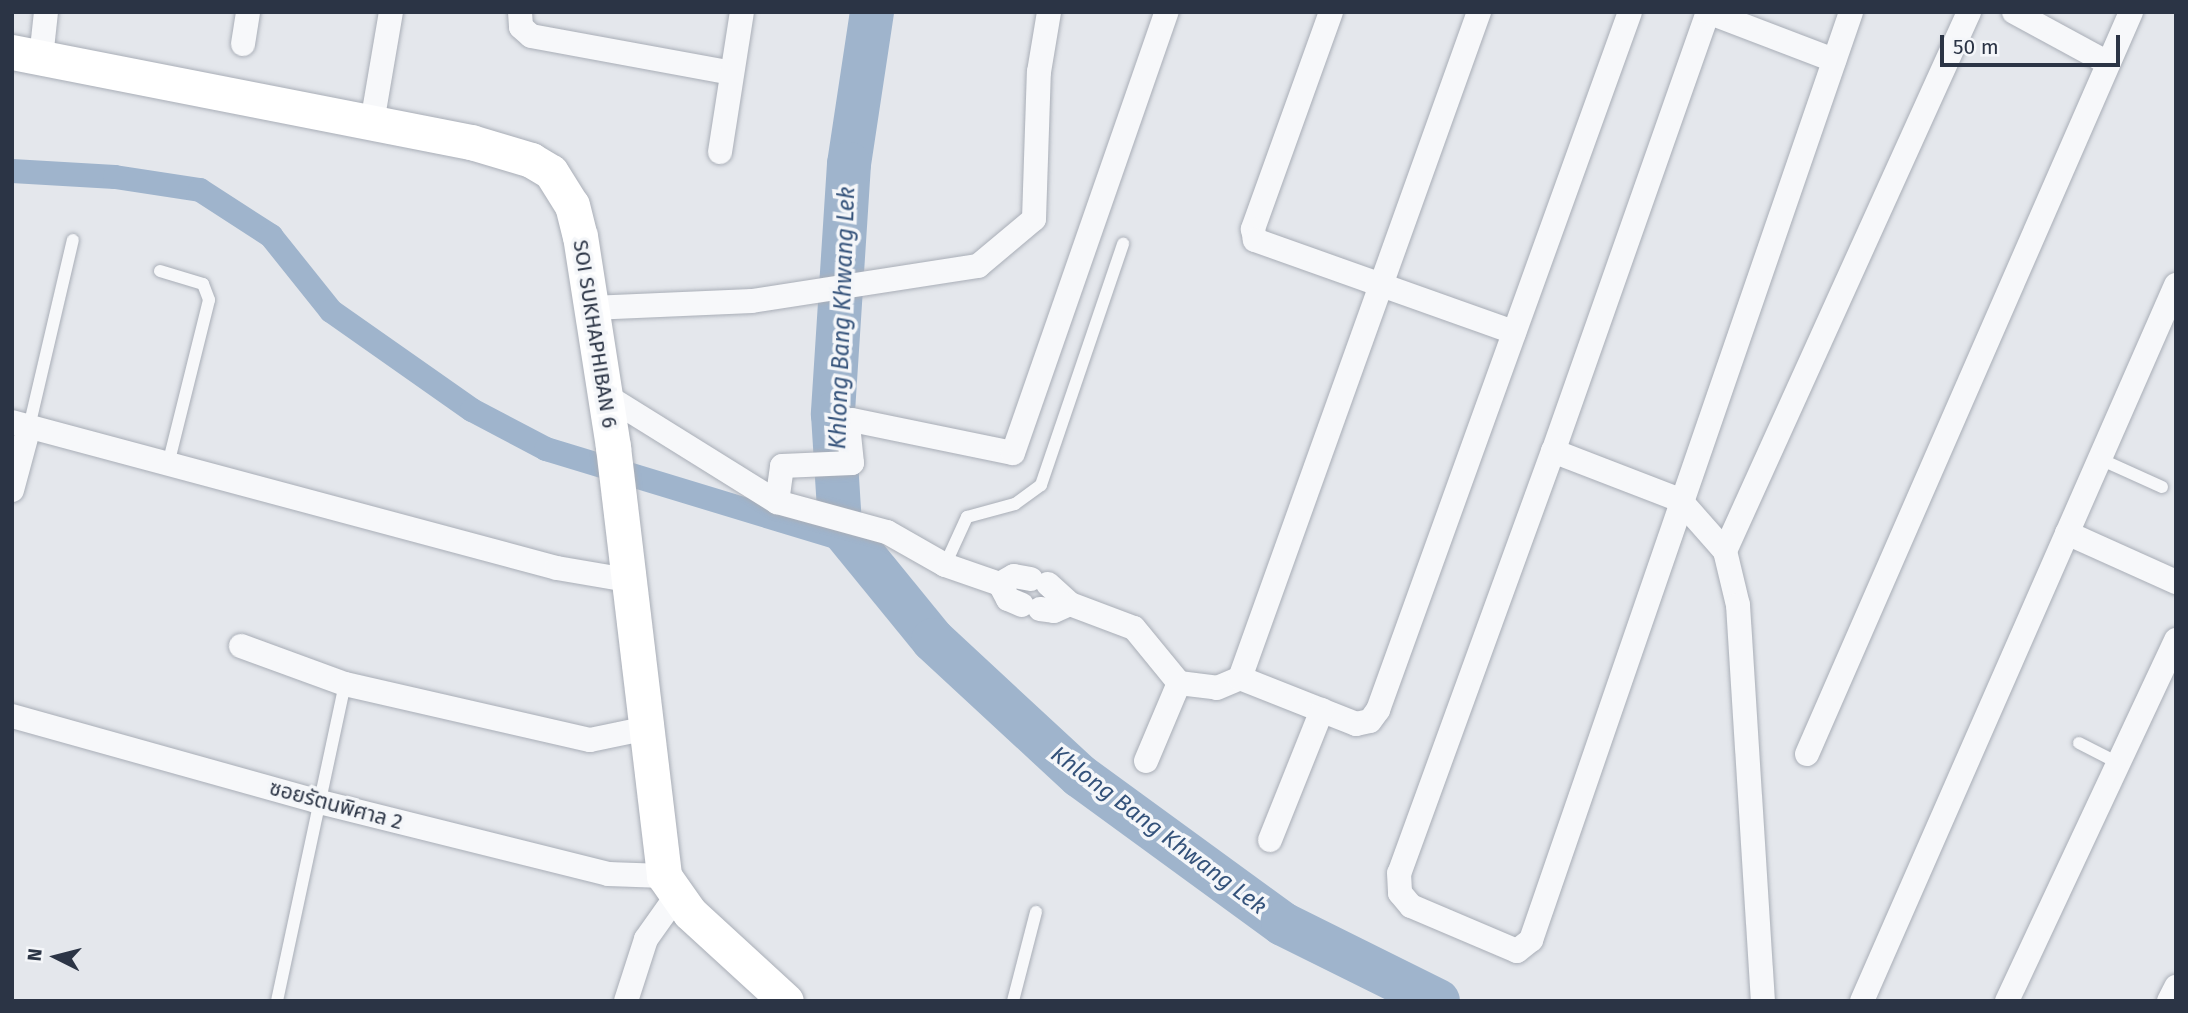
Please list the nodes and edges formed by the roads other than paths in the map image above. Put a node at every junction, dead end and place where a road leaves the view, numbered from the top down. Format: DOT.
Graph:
graph roads {
  1 [pos="46,12"];
  2 [pos="248,12"];
  3 [pos="391,12"];
  4 [pos="520,12"];
  5 [pos="742,12"];
  6 [pos="1049,12"];
  7 [pos="1167,12"];
  8 [pos="1331,12"];
  9 [pos="1479,12"];
  10 [pos="1630,12"];
  11 [pos="1708,12"];
  12 [pos="1851,12"];
  13 [pos="1969,12"];
  14 [pos="2014,12"];
  15 [pos="2131,12"];
  16 [pos="243,44"];
  17 [pos="27,55"];
  18 [pos="1834,60"];
  19 [pos="2108,63"];
  20 [pos="732,73"];
  21 [pos="372,123"];
  22 [pos="720,152"];
  23 [pos="72,240"];
  24 [pos="1123,244"];
  25 [pos="160,271"];
  26 [pos="1382,285"];
  27 [pos="2176,285"];
  28 [pos="591,308"];
  29 [pos="1514,332"];
  30 [pos="606,404"];
  31 [pos="21,425"];
  32 [pos="1553,452"];
  33 [pos="2100,459"];
  34 [pos="168,464"];
  35 [pos="2162,487"];
  36 [pos="12,490"];
  37 [pos="1680,500"];
  38 [pos="777,502"];
  39 [pos="2067,533"];
  40 [pos="1725,551"];
  41 [pos="944,565"];
  42 [pos="627,580"];
  43 [pos="2176,582"];
  44 [pos="1000,584"];
  45 [pos="1070,604"];
  46 [pos="2176,640"];
  47 [pos="242,646"];
  48 [pos="1240,678"];
  49 [pos="1179,682"];
  50 [pos="345,684"];
  51 [pos="1322,710"];
  52 [pos="12,716"];
  53 [pos="643,729"];
  54 [pos="2079,743"];
  55 [pos="1807,754"];
  56 [pos="1146,761"];
  57 [pos="2120,765"];
  58 [pos="317,801"];
  59 [pos="1270,840"];
  60 [pos="669,887"];
  61 [pos="1036,912"];
  62 [pos="2176,987"];
  63 [pos="277,1001"];
  64 [pos="626,1001"];
  65 [pos="786,1001"];
  66 [pos="1013,1001"];
  67 [pos="1763,1001"];
  68 [pos="1862,1001"];
  69 [pos="2007,1001"];
  70 [pos="2169,1001"];
  1 -- 17 [label="street"];
  2 -- 16 [label="street"];
  3 -- 21 [label="street"];
  4 -- 20 [label="street"];
  5 -- 20 [label="street"];
  6 -- 28 [label="street"];
  7 -- 38 [label="street"];
  8 -- 26 [label="street"];
  9 -- 26 [label="street"];
  10 -- 29 [label="street"];
  11 -- 18 [label="street"];
  11 -- 32 [label="street"];
  12 -- 18 [label="street"];
  13 -- 40 [label="street"];
  14 -- 19 [label="street"];
  15 -- 19 [label="street"];
  17 -- 21 [label="street, SOI SUKHAPHIBAN 6"];
  18 -- 37 [label="street"];
  19 -- 55 [label="street"];
  20 -- 22 [label="street"];
  21 -- 28 [label="street, SOI SUKHAPHIBAN 6"];
  23 -- 31 [label="lane"];
  24 -- 41 [label="lane"];
  25 -- 34 [label="lane"];
  26 -- 29 [label="street"];
  26 -- 48 [label="street"];
  27 -- 33 [label="street"];
  28 -- 30 [label="street, SOI SUKHAPHIBAN 6"];
  29 -- 51 [label="street"];
  30 -- 38 [label="street"];
  30 -- 42 [label="street, SOI SUKHAPHIBAN 6"];
  31 -- 34 [label="street"];
  31 -- 36 [label="street"];
  32 -- 37 [label="street"];
  32 -- 37 [label="street"];
  33 -- 35 [label="lane"];
  33 -- 39 [label="street"];
  34 -- 42 [label="street"];
  37 -- 40 [label="street"];
  38 -- 41 [label="street"];
  39 -- 43 [label="street"];
  39 -- 68 [label="street"];
  40 -- 67 [label="street"];
  41 -- 44 [label="street"];
  42 -- 53 [label="street, SOI SUKHAPHIBAN 6"];
  44 -- 45 [label="street"];
  44 -- 45 [label="street"];
  45 -- 49 [label="street"];
  46 -- 57 [label="street"];
  47 -- 50 [label="street"];
  48 -- 49 [label="street"];
  48 -- 51 [label="street"];
  49 -- 56 [label="street"];
  50 -- 53 [label="street"];
  50 -- 58 [label="lane"];
  51 -- 59 [label="street"];
  52 -- 58 [label="street, ซอยรัตนพิศาล 2"];
  53 -- 60 [label="street, SOI SUKHAPHIBAN 6"];
  54 -- 57 [label="lane"];
  57 -- 69 [label="street"];
  58 -- 60 [label="street, ซอยรัตนพิศาล 2"];
  58 -- 63 [label="lane"];
  60 -- 64 [label="street"];
  60 -- 65 [label="street"];
  61 -- 66 [label="lane"];
  62 -- 70 [label="street"];
}
